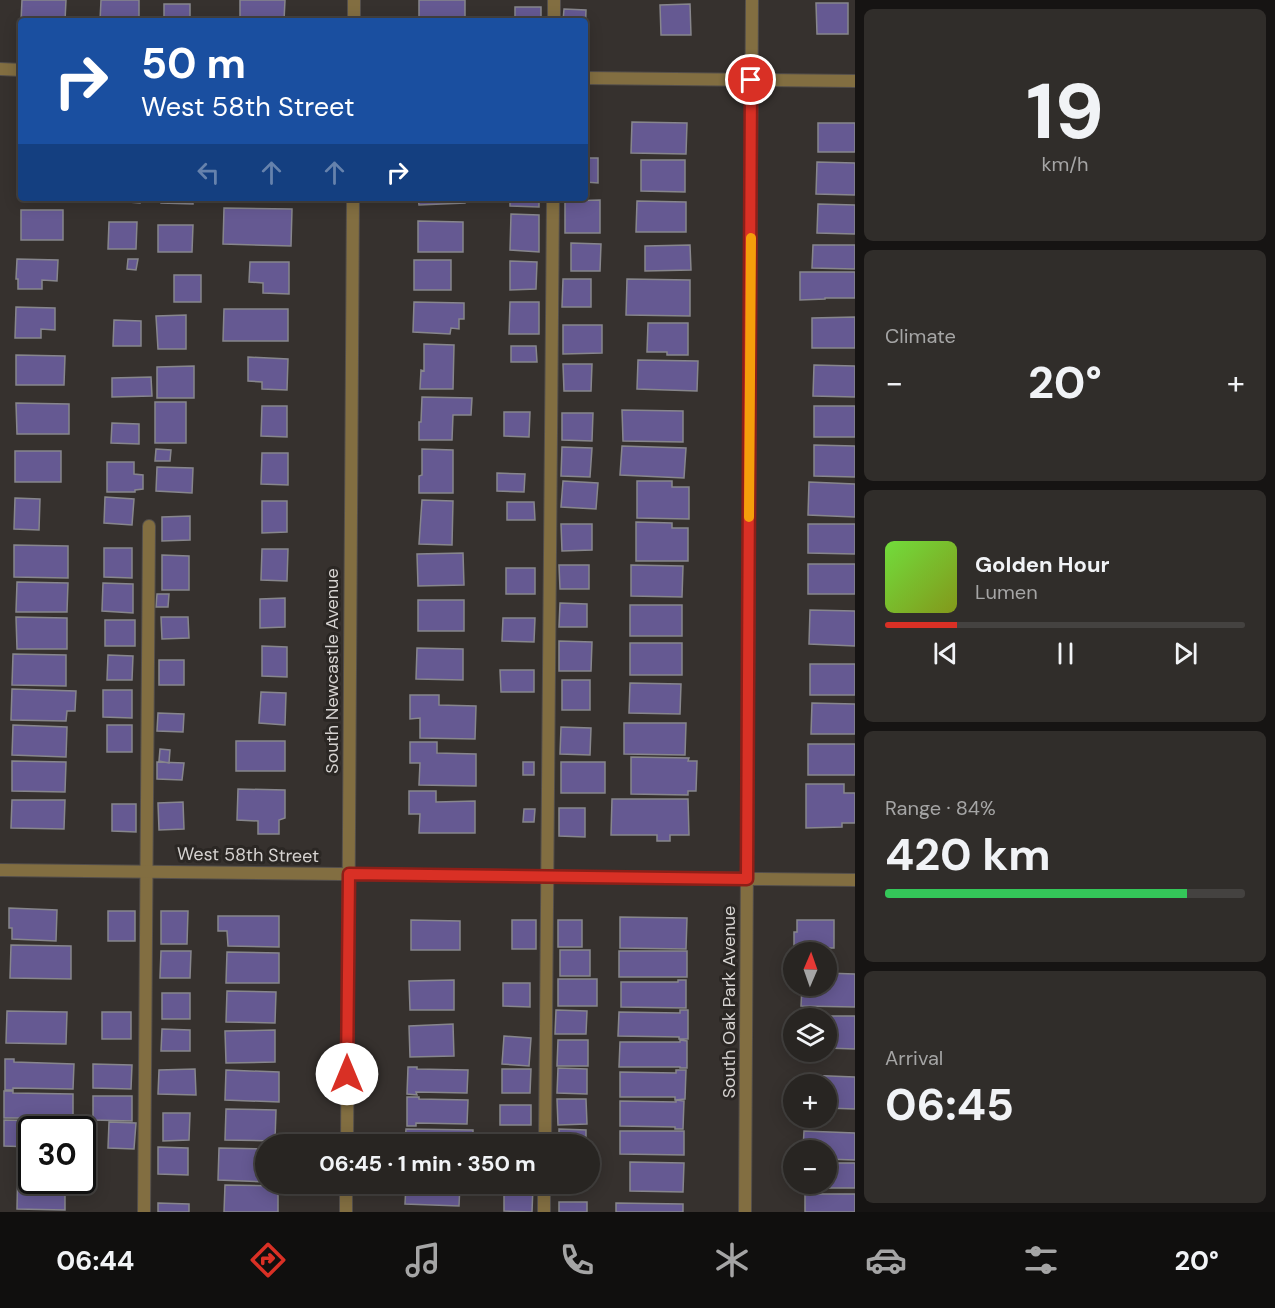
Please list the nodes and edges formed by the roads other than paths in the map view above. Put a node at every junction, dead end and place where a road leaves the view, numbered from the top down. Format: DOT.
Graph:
graph roads {
  1 [pos="354,0"];
  2 [pos="554,0"];
  3 [pos="752,0"];
  4 [pos="354,18"];
  5 [pos="554,18"];
  6 [pos="0,69"];
  7 [pos="18,70"];
  8 [pos="588,78"];
  9 [pos="751,80"];
  10 [pos="855,81"];
  11 [pos="353,201"];
  12 [pos="553,201"];
  13 [pos="149,526"];
  14 [pos="0,870"];
  15 [pos="148,872"];
  16 [pos="349,874"];
  17 [pos="547,876"];
  18 [pos="747,879"];
  19 [pos="855,880"];
  20 [pos="347,1134"];
  21 [pos="545,1134"];
  22 [pos="346,1194"];
  23 [pos="544,1194"];
  24 [pos="144,1212"];
  25 [pos="346,1212"];
  26 [pos="544,1212"];
  27 [pos="745,1212"];
  1 -- 4 [label="street"];
  2 -- 5 [label="street"];
  3 -- 9 [label="street, South Oak Park Avenue"];
  6 -- 7 [label="street"];
  8 -- 9 [label="street"];
  9 -- 10 [label="street"];
  9 -- 18 [label="street, South Oak Park Avenue"];
  11 -- 16 [label="street, South Newcastle Avenue"];
  12 -- 17 [label="street"];
  13 -- 15 [label="street"];
  14 -- 15 [label="street, West 58th Street"];
  15 -- 16 [label="street, West 58th Street"];
  15 -- 24 [label="street"];
  16 -- 17 [label="street, West 58th Street"];
  16 -- 20 [label="street, South Newcastle Avenue"];
  17 -- 18 [label="street, West 58th Street"];
  17 -- 21 [label="street"];
  18 -- 19 [label="street, West 58th Street"];
  18 -- 27 [label="street, South Oak Park Avenue"];
  22 -- 25 [label="street"];
  23 -- 26 [label="street"];
}
